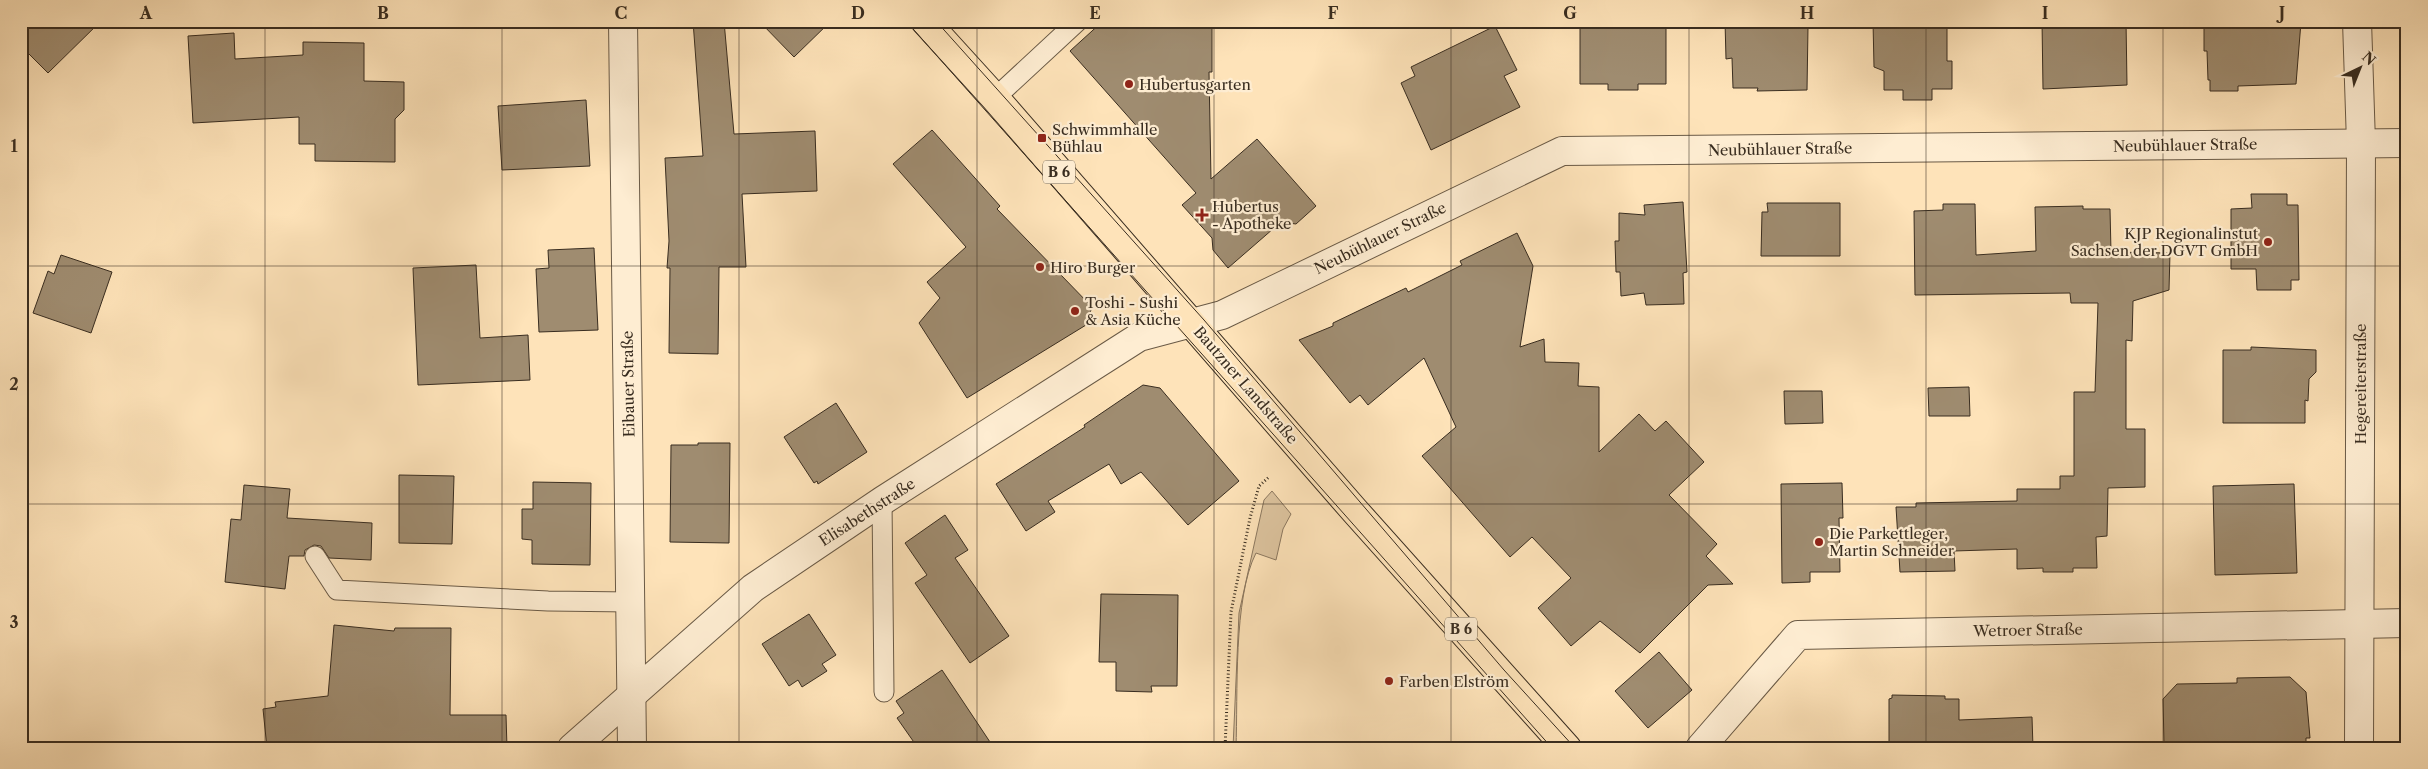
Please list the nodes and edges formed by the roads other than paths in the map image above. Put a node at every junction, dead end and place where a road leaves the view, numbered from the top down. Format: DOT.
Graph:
graph roads {
  1 [pos="623,21"];
  2 [pos="925,21"];
  3 [pos="1078,21"];
  4 [pos="2357,21"];
  5 [pos="995,98"];
  6 [pos="2361,143"];
  7 [pos="2407,143"];
  8 [pos="1192,323"];
  9 [pos="882,501"];
  10 [pos="315,556"];
  11 [pos="631,602"];
  12 [pos="2358,623"];
  13 [pos="2407,623"];
  14 [pos="884,692"];
  15 [pos="632,696"];
  16 [pos="572,748"];
  17 [pos="632,748"];
  18 [pos="1567,748"];
  19 [pos="1700,748"];
  20 [pos="2359,748"];
  1 -- 11 [label="street, Eibauer Straße"];
  2 -- 5 [label="main road, Bautzner Landstraße / B 6"];
  3 -- 5 [label="lane"];
  4 -- 6 [label="street, Hegereiterstraße"];
  5 -- 8 [label="main road, Bautzner Landstraße / B 6"];
  6 -- 7 [label="street, Neubühlauer Straße"];
  6 -- 8 [label="street, Neubühlauer Straße"];
  6 -- 12 [label="street, Hegereiterstraße"];
  8 -- 9 [label="street, Elisabethstraße"];
  8 -- 18 [label="main road, Bautzner Landstraße / B 6"];
  9 -- 14 [label="lane"];
  9 -- 15 [label="street, Elisabethstraße"];
  10 -- 11 [label="lane"];
  11 -- 15 [label="street, Eibauer Straße"];
  12 -- 13 [label="street, Wetroer Straße"];
  12 -- 19 [label="street, Wetroer Straße"];
  12 -- 20 [label="street, Hegereiterstraße"];
  15 -- 16 [label="street, Elisabethstraße"];
  15 -- 17 [label="street, Eibauer Straße"];
}
